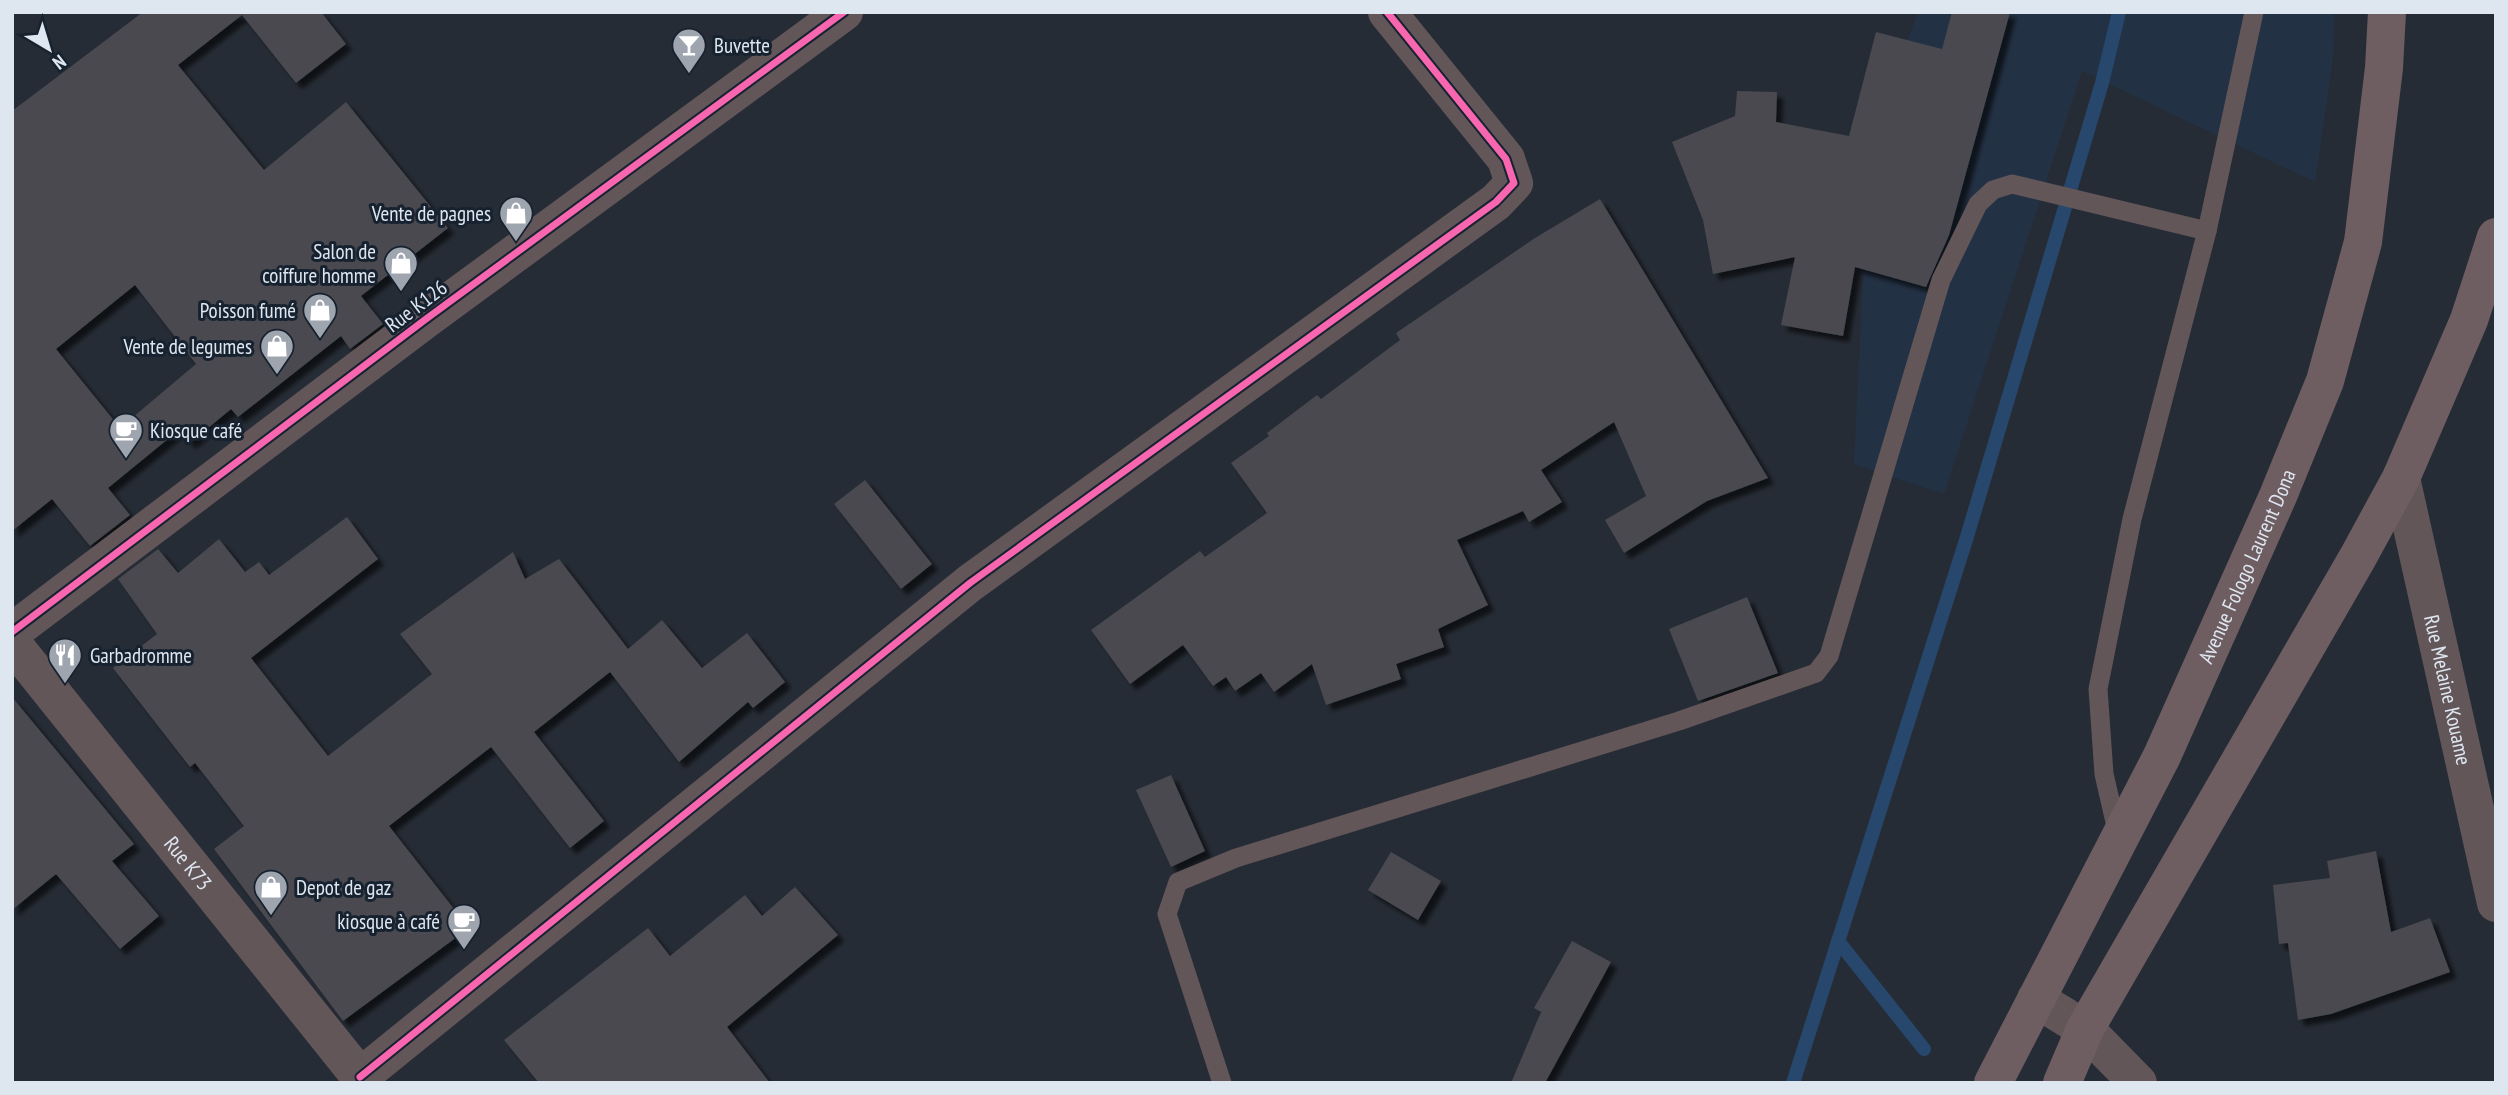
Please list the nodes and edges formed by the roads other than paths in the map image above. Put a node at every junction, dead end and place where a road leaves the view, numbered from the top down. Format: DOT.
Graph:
graph roads {
  1 [pos="844,12"];
  2 [pos="1387,12"];
  3 [pos="2254,12"];
  4 [pos="2387,12"];
  5 [pos="2207,231"];
  6 [pos="2496,237"];
  7 [pos="2401,478"];
  8 [pos="12,632"];
  9 [pos="12,643"];
  10 [pos="2119,839"];
  11 [pos="2496,903"];
  12 [pos="2036,999"];
  13 [pos="2085,1029"];
  14 [pos="362,1080"];
  15 [pos="1222,1083"];
  16 [pos="1993,1083"];
  17 [pos="2062,1083"];
  18 [pos="2138,1083"];
  1 -- 8 [label="street, Rue K126"];
  2 -- 14 [label="street"];
  3 -- 5 [label="lane"];
  4 -- 10 [label="main road, Avenue Fologo Laurent Dona"];
  5 -- 10 [label="lane"];
  5 -- 15 [label="lane"];
  6 -- 7 [label="main road"];
  7 -- 11 [label="street, Rue Melaine Kouame"];
  7 -- 13 [label="main road"];
  9 -- 14 [label="street, Rue K73"];
  10 -- 12 [label="main road, Avenue Fologo Laurent Dona"];
  12 -- 13 [label="street"];
  12 -- 16 [label="main road, Avenue Fologo Laurent Dona"];
  13 -- 17 [label="main road"];
  13 -- 18 [label="street"];
}
